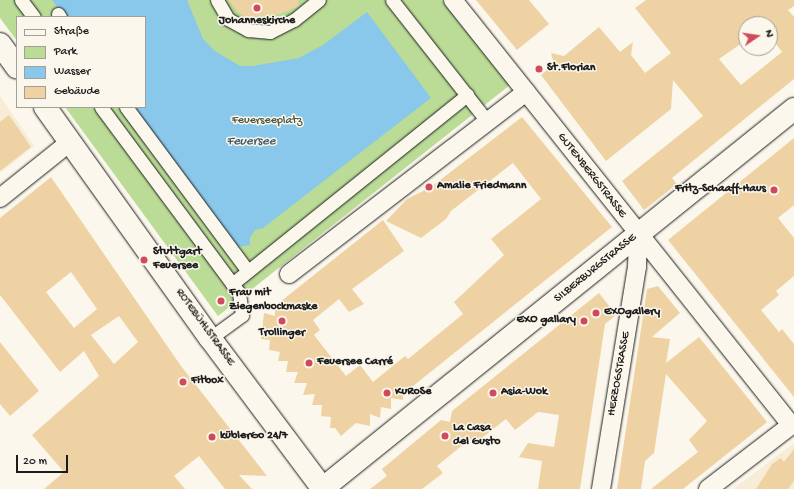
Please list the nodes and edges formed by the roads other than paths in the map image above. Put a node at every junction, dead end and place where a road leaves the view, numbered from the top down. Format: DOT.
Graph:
graph roads {
  1 [pos="21,0"];
  2 [pos="217,0"];
  3 [pos="319,0"];
  4 [pos="392,0"];
  5 [pos="452,0"];
  6 [pos="33,16"];
  7 [pos="0,44"];
  8 [pos="16,66"];
  9 [pos="526,92"];
  10 [pos="466,94"];
  11 [pos="46,108"];
  12 [pos="102,108"];
  13 [pos="127,108"];
  14 [pos="794,109"];
  15 [pos="487,121"];
  16 [pos="70,142"];
  17 [pos="0,198"];
  18 [pos="638,235"];
  19 [pos="248,271"];
  20 [pos="289,274"];
  21 [pos="232,284"];
  22 [pos="210,338"];
  23 [pos="793,424"];
  24 [pos="323,489"];
  25 [pos="601,489"];
  26 [pos="708,489"];
  1 -- 6 [label="street"];
  2 -- 3 [label="street"];
  4 -- 10 [label="street"];
  5 -- 9 [label="street, GUTENBERGSTRASSE"];
  7 -- 8 [label="street"];
  9 -- 15 [label="street"];
  9 -- 18 [label="street, GUTENBERGSTRASSE"];
  10 -- 15 [label="street"];
  10 -- 19 [label="street"];
  11 -- 16 [label="street, ROTEBÜHLSTRASSE"];
  12 -- 21 [label="street"];
  13 -- 19 [label="street"];
  14 -- 18 [label="street, SILBERBURGSTRASSE"];
  15 -- 20 [label="street"];
  16 -- 17 [label="street"];
  16 -- 22 [label="street, ROTEBÜHLSTRASSE"];
  18 -- 23 [label="street, GUTENBERGSTRASSE"];
  18 -- 24 [label="street, SILBERBURGSTRASSE"];
  18 -- 25 [label="street, HERZOGSTRASSE"];
  19 -- 21 [label="street"];
  21 -- 22 [label="street"];
  22 -- 24 [label="street, ROTEBÜHLSTRASSE"];
  23 -- 26 [label="street"];
}
